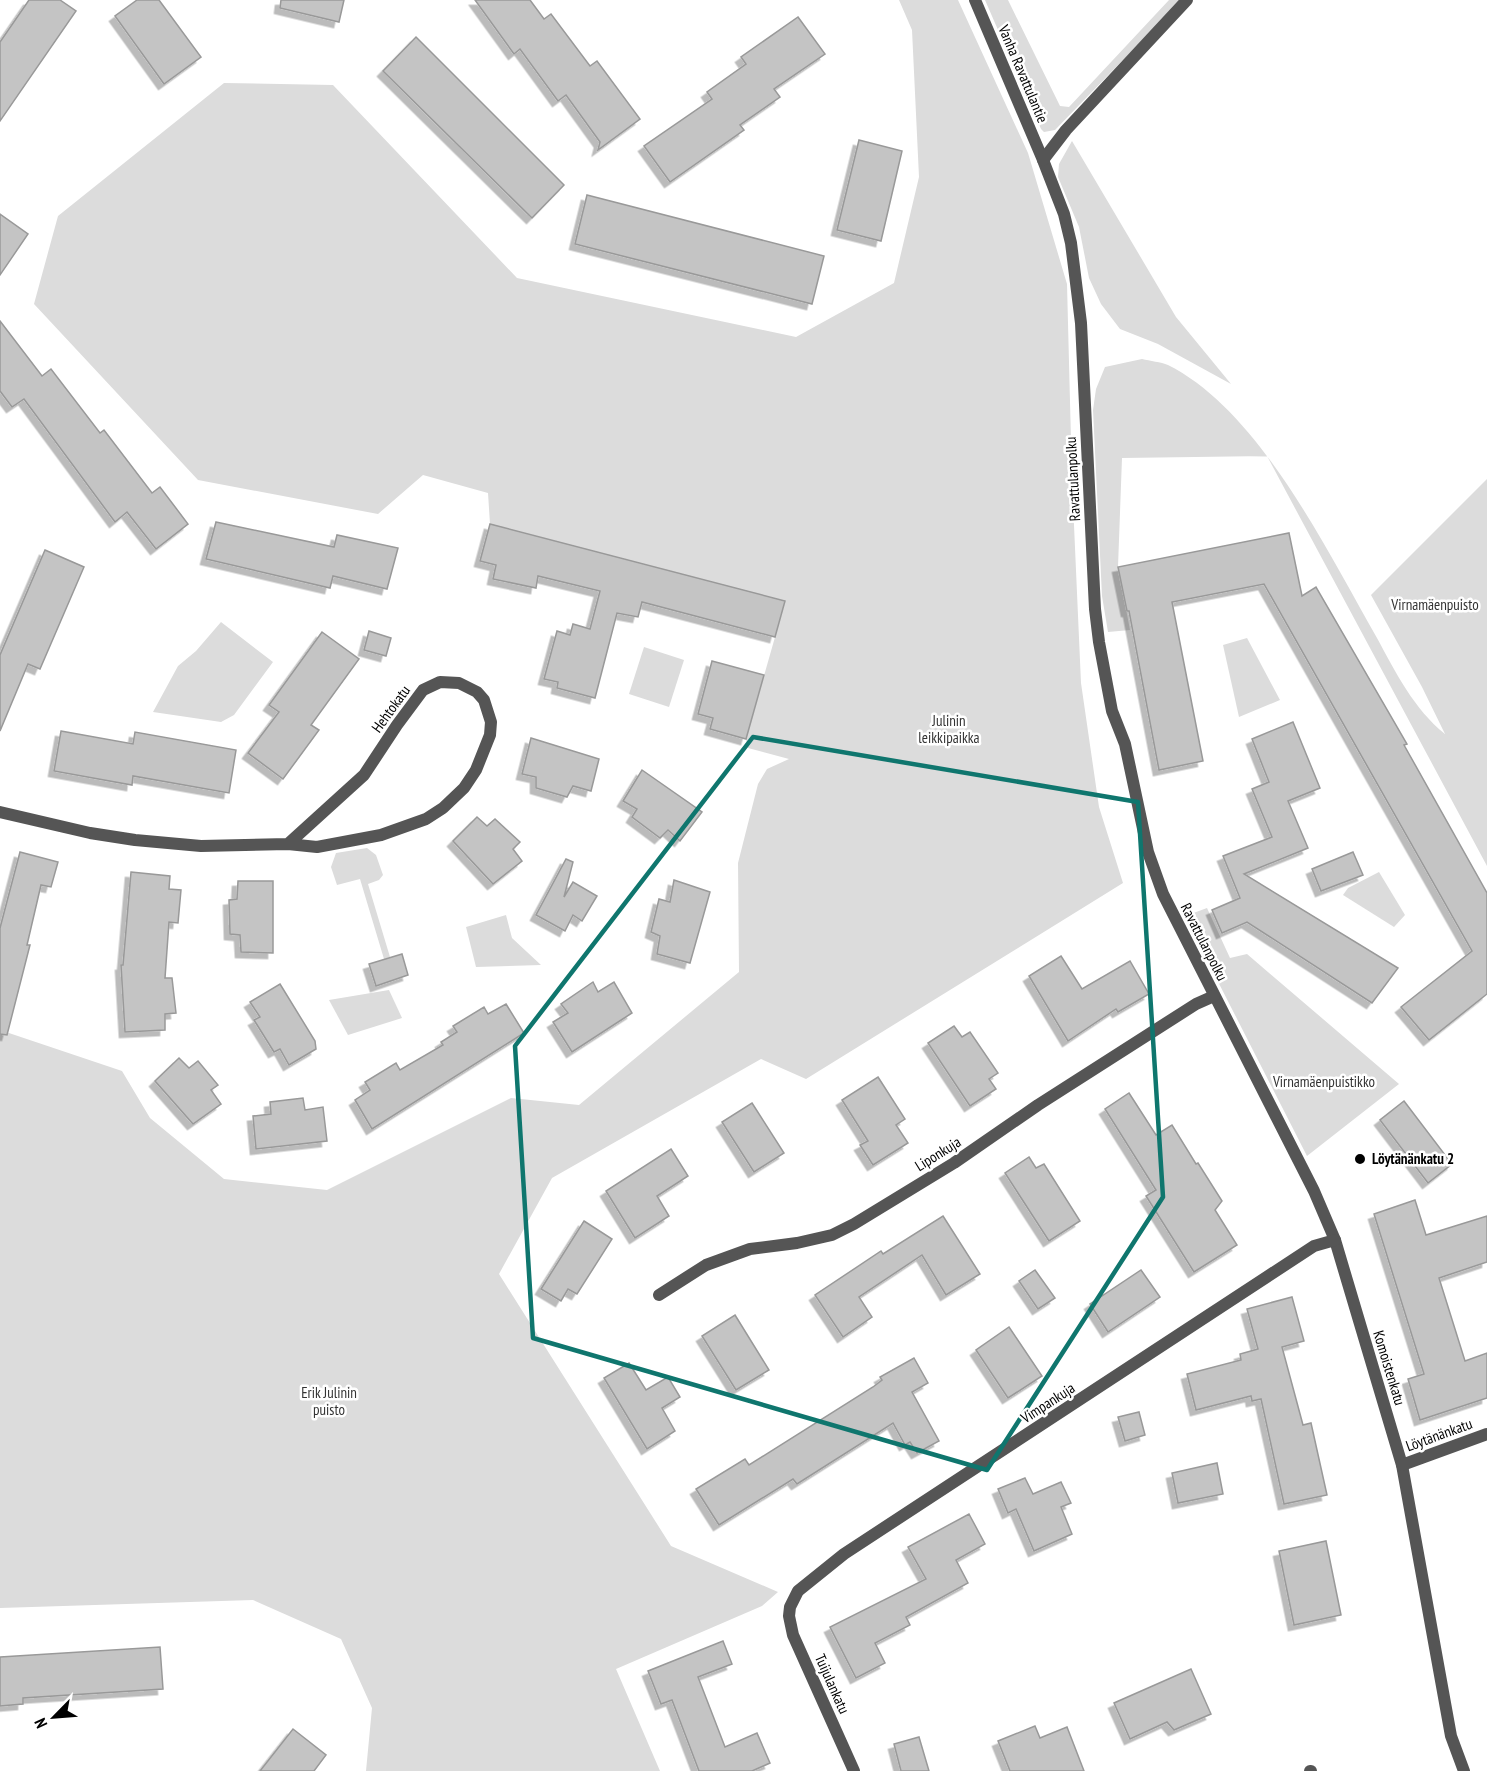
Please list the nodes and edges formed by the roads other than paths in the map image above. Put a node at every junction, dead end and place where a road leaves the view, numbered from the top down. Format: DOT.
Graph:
graph roads {
  1 [pos="975,0"];
  2 [pos="1187,0"];
  3 [pos="1043,160"];
  4 [pos="0,812"];
  5 [pos="288,844"];
  6 [pos="1215,996"];
  7 [pos="1335,1240"];
  8 [pos="659,1294"];
  9 [pos="1487,1434"];
  10 [pos="1402,1465"];
  11 [pos="790,1606"];
  12 [pos="854,1771"];
  13 [pos="1464,1771"];
  1 -- 3 [label="street, Vanha Ravattulantie"];
  2 -- 3 [label="street"];
  3 -- 6 [label="street, Ravattulanpolku"];
  4 -- 5 [label="street, Hehtokatu"];
  5 -- 5 [label="street, Hehtokatu"];
  6 -- 7 [label="street, Komoistenkatu"];
  6 -- 8 [label="street, Liponkuja"];
  7 -- 10 [label="street, Komoistenkatu"];
  7 -- 11 [label="street, Vimpankuja"];
  9 -- 10 [label="street, Löytänänkatu"];
  10 -- 13 [label="street, Komoistenkatu"];
  11 -- 12 [label="street, Tuijulankatu"];
}
